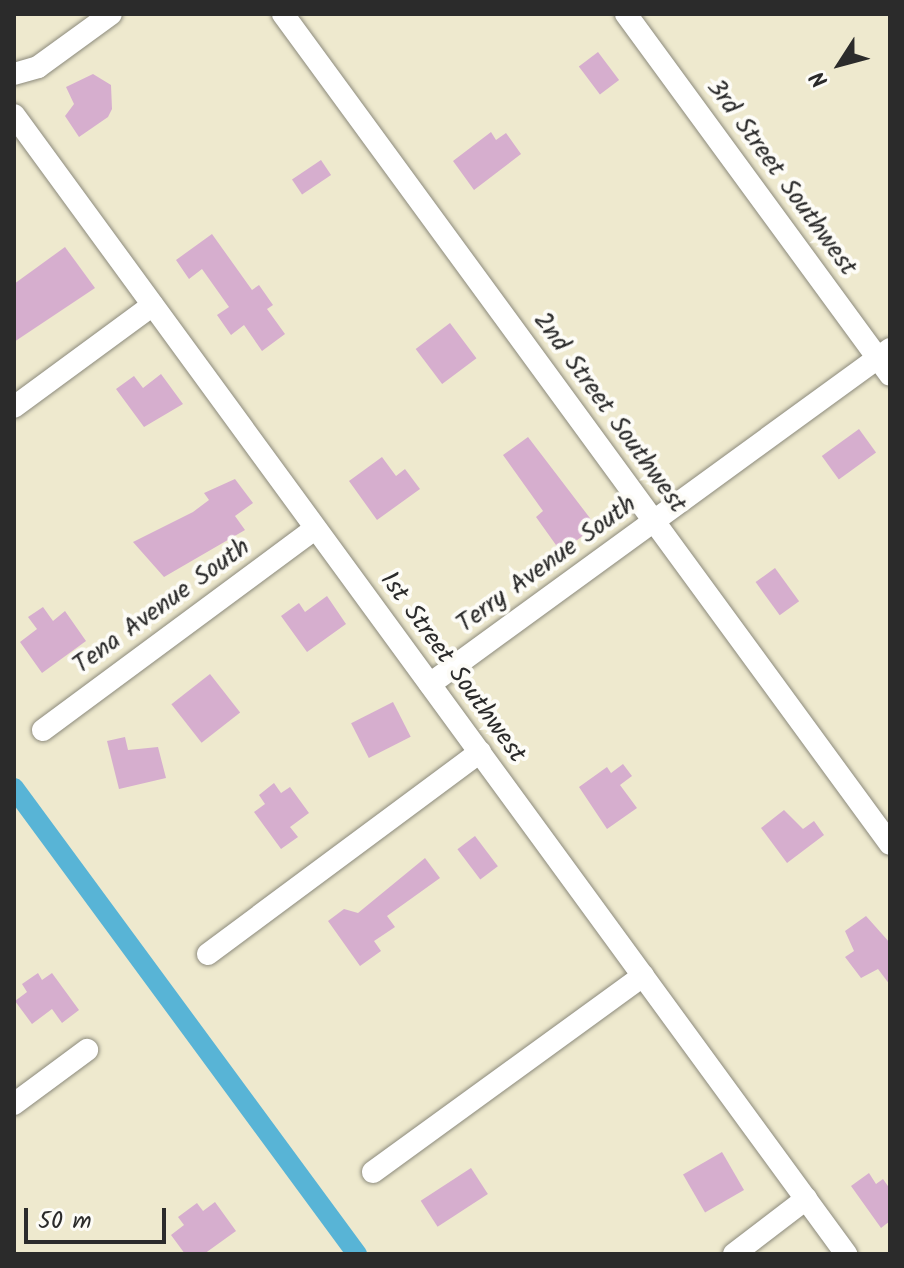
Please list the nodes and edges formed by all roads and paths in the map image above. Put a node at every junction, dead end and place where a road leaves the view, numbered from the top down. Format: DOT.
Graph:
graph roads {
  1 [pos="111,14"];
  2 [pos="283,14"];
  3 [pos="626,14"];
  4 [pos="14,74"];
  5 [pos="14,115"];
  6 [pos="153,305"];
  7 [pos="886,361"];
  8 [pos="14,407"];
  9 [pos="654,521"];
  10 [pos="315,529"];
  11 [pos="430,684"];
  12 [pos="43,730"];
  13 [pos="480,752"];
  14 [pos="890,844"];
  15 [pos="208,954"];
  16 [pos="643,976"];
  17 [pos="87,1050"];
  18 [pos="14,1104"];
  19 [pos="373,1172"];
  20 [pos="806,1199"];
  21 [pos="734,1254"];
  22 [pos="846,1254"];
  1 -- 4 [label="street"];
  2 -- 9 [label="street, 2nd Street Southwest"];
  3 -- 7 [label="street, 3rd Street Southwest"];
  5 -- 6 [label="street, 1st Street Southwest"];
  6 -- 8 [label="street"];
  6 -- 10 [label="street, 1st Street Southwest"];
  7 -- 9 [label="street, Terry Avenue South"];
  9 -- 11 [label="street, Terry Avenue South"];
  9 -- 14 [label="street, 2nd Street Southwest"];
  10 -- 11 [label="street, 1st Street Southwest"];
  10 -- 12 [label="street, Tena Avenue South"];
  11 -- 13 [label="street, 1st Street Southwest"];
  13 -- 15 [label="street"];
  13 -- 16 [label="street, 1st Street Southwest"];
  16 -- 19 [label="street"];
  16 -- 20 [label="street, 1st Street Southwest"];
  17 -- 18 [label="street"];
  20 -- 21 [label="street"];
  20 -- 22 [label="street, 1st Street Southwest"];
}
